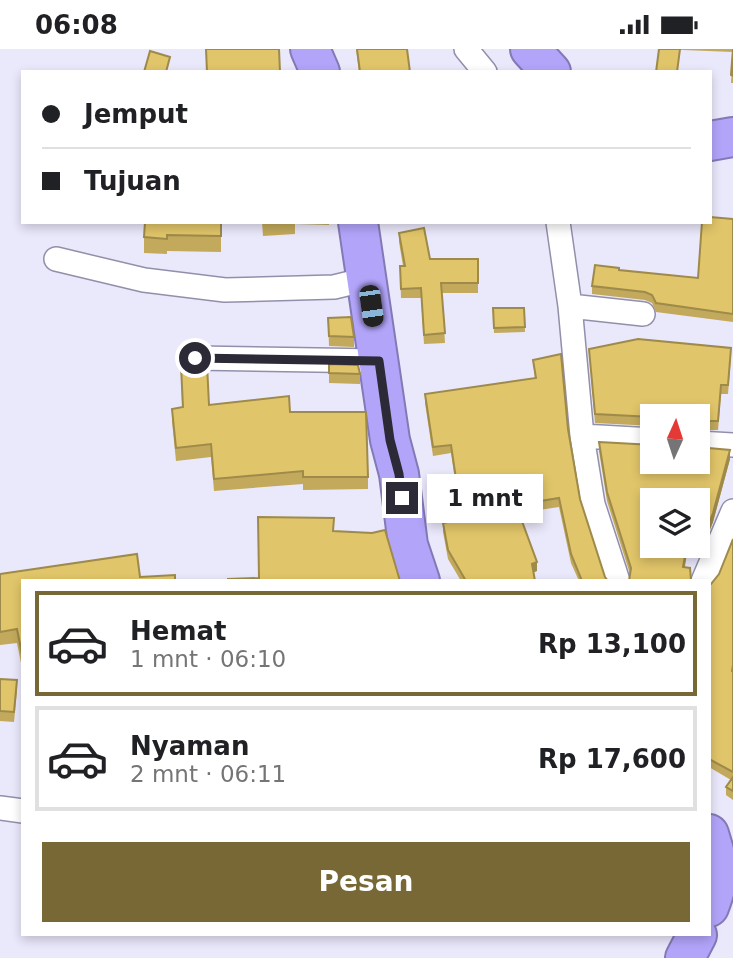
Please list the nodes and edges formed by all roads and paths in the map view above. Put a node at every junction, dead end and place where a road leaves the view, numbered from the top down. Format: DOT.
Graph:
graph roads {
  1 [pos="310,49"];
  2 [pos="466,49"];
  3 [pos="530,49"];
  4 [pos="319,70"];
  5 [pos="483,70"];
  6 [pos="549,70"];
  7 [pos="733,137"];
  8 [pos="712,141"];
  9 [pos="358,224"];
  10 [pos="558,224"];
  11 [pos="56,260"];
  12 [pos="367,279"];
  13 [pos="570,306"];
  14 [pos="643,314"];
  15 [pos="195,358"];
  16 [pos="379,361"];
  17 [pos="582,436"];
  18 [pos="640,439"];
  19 [pos="710,444"];
  20 [pos="733,445"];
  21 [pos="733,511"];
  22 [pos="419,579"];
  23 [pos="617,579"];
  24 [pos="704,579"];
  25 [pos="0,808"];
  26 [pos="21,811"];
  27 [pos="720,850"];
  28 [pos="711,901"];
  29 [pos="696,936"];
  30 [pos="685,958"];
  1 -- 4 [label="highway"];
  2 -- 5 [label="street"];
  3 -- 6 [label="highway"];
  7 -- 8 [label="highway"];
  9 -- 12 [label="highway"];
  10 -- 13 [label="street"];
  11 -- 12 [label="street"];
  12 -- 16 [label="highway"];
  13 -- 14 [label="street"];
  13 -- 17 [label="street"];
  15 -- 16 [label="street"];
  16 -- 22 [label="highway"];
  17 -- 18 [label="street"];
  17 -- 23 [label="street"];
  19 -- 20 [label="street"];
  21 -- 24 [label="street"];
  25 -- 26 [label="street"];
  27 -- 28 [label="highway"];
  29 -- 30 [label="highway"];
}
